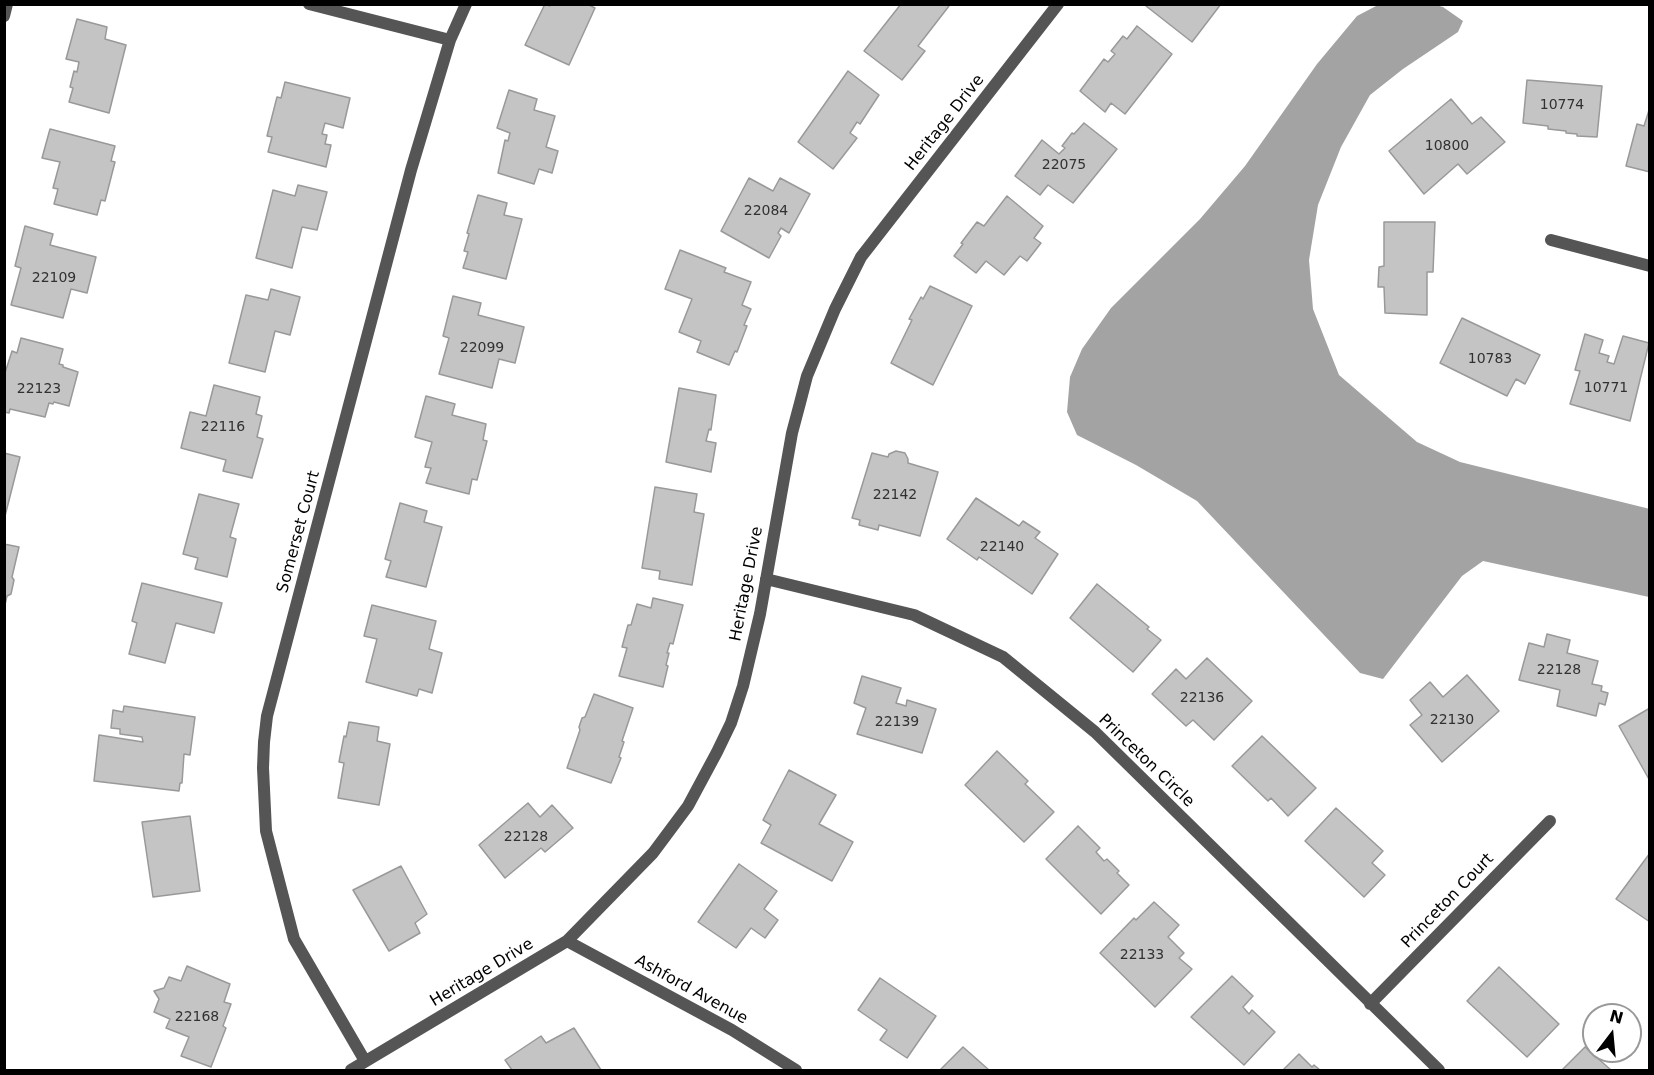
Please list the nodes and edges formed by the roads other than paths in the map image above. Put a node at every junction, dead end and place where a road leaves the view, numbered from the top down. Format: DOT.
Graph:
graph roads {
  1 [pos="8,4"];
  2 [pos="309,4"];
  3 [pos="466,4"];
  4 [pos="1058,4"];
  5 [pos="4,16"];
  6 [pos="450,40"];
  7 [pos="1551,240"];
  8 [pos="1650,266"];
  9 [pos="766,579"];
  10 [pos="1550,821"];
  11 [pos="567,941"];
  12 [pos="1371,1004"];
  13 [pos="365,1061"];
  14 [pos="351,1071"];
  15 [pos="796,1071"];
  16 [pos="1439,1071"];
  1 -- 5 [label="street"];
  2 -- 6 [label="street"];
  3 -- 6 [label="street, Somerset Court"];
  4 -- 9 [label="street, Heritage Drive"];
  6 -- 13 [label="street, Somerset Court"];
  7 -- 8 [label="street"];
  9 -- 11 [label="street, Heritage Drive"];
  9 -- 12 [label="street, Princeton Circle"];
  10 -- 12 [label="street, Princeton Court"];
  11 -- 13 [label="street, Heritage Drive"];
  11 -- 15 [label="street, Ashford Avenue"];
  12 -- 16 [label="street, Princeton Circle"];
  13 -- 14 [label="street, Heritage Drive"];
}
